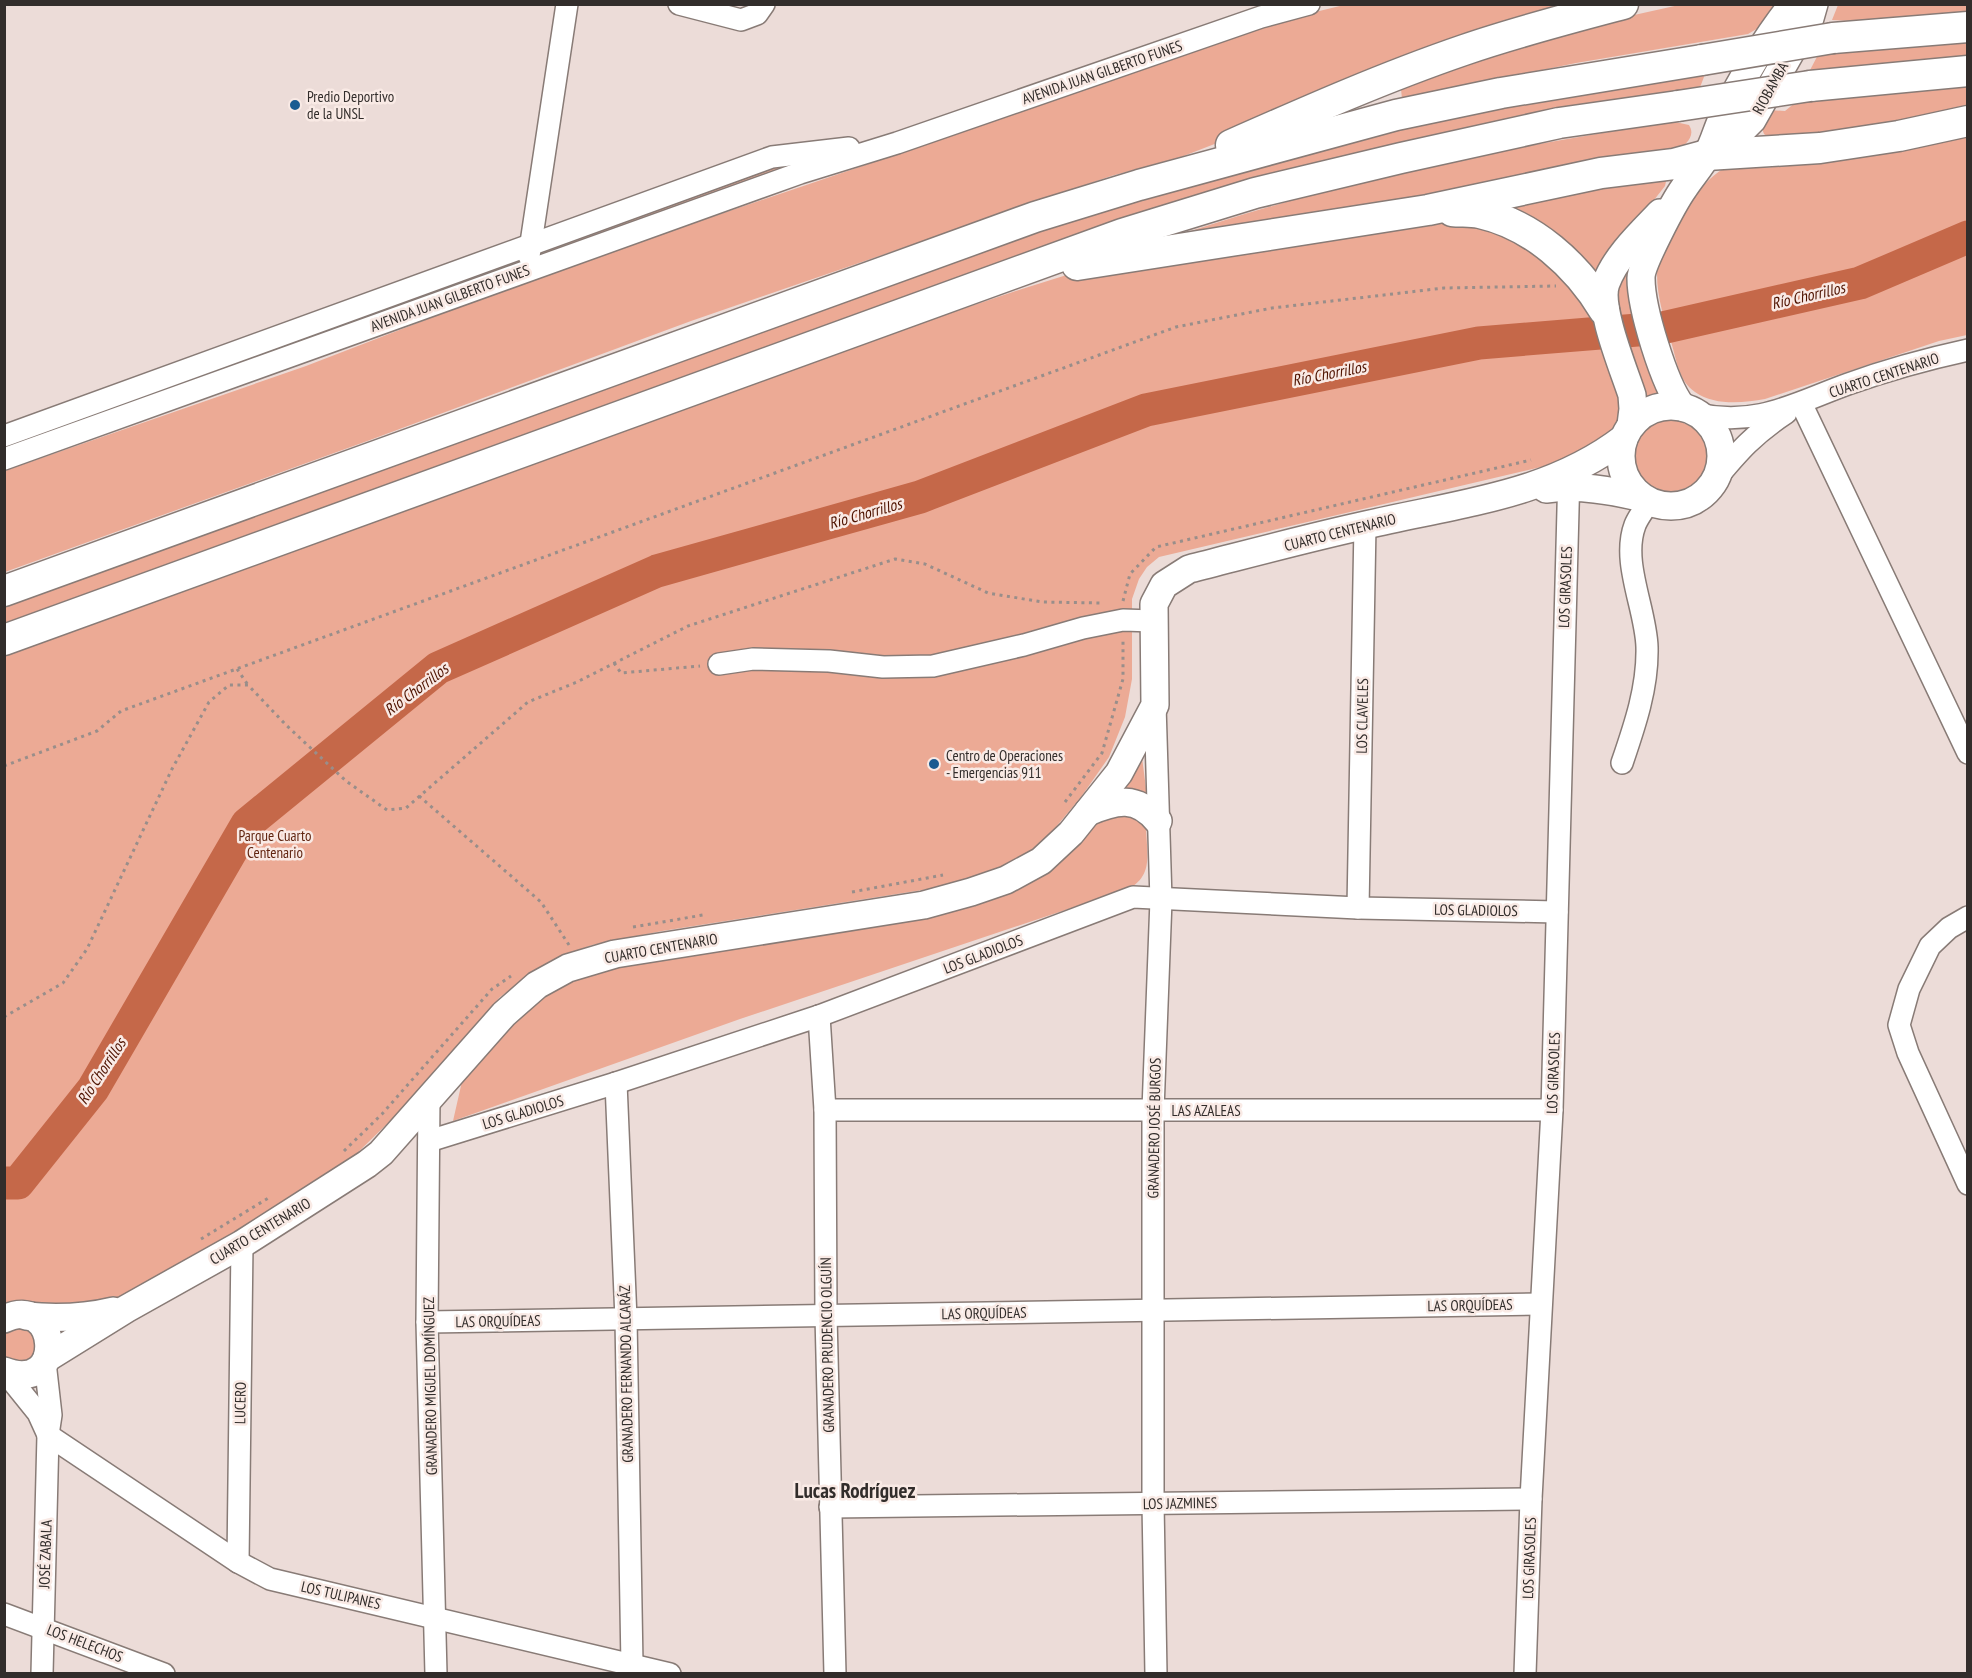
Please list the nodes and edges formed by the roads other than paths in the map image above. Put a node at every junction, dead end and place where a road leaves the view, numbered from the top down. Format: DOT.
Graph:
graph roads {
  1 [pos="567,4"];
  2 [pos="679,4"];
  3 [pos="764,4"];
  4 [pos="1309,4"];
  5 [pos="1623,4"];
  6 [pos="1793,4"];
  7 [pos="1814,4"];
  8 [pos="1968,27"];
  9 [pos="1968,71"];
  10 [pos="1968,121"];
  11 [pos="897,142"];
  12 [pos="1707,155"];
  13 [pos="1139,185"];
  14 [pos="1682,190"];
  15 [pos="1428,210"];
  16 [pos="532,244"];
  17 [pos="526,270"];
  18 [pos="1002,277"];
  19 [pos="1597,298"];
  20 [pos="1968,350"];
  21 [pos="95,403"];
  22 [pos="1801,403"];
  23 [pos="1690,410"];
  24 [pos="103,423"];
  25 [pos="1627,432"];
  26 [pos="10,434"];
  27 [pos="14,456"];
  28 [pos="1568,479"];
  29 [pos="1715,480"];
  30 [pos="1646,500"];
  31 [pos="1365,525"];
  32 [pos="1164,585"];
  33 [pos="4,591"];
  34 [pos="1153,621"];
  35 [pos="4,640"];
  36 [pos="719,664"];
  37 [pos="1155,705"];
  38 [pos="1968,753"];
  39 [pos="1622,763"];
  40 [pos="1088,812"];
  41 [pos="1158,821"];
  42 [pos="1161,900"];
  43 [pos="1358,908"];
  44 [pos="1557,912"];
  45 [pos="1968,917"];
  46 [pos="819,1016"];
  47 [pos="616,1083"];
  48 [pos="429,1098"];
  49 [pos="825,1110"];
  50 [pos="1153,1110"];
  51 [pos="1552,1110"];
  52 [pos="429,1141"];
  53 [pos="1968,1184"];
  54 [pos="242,1244"];
  55 [pos="1541,1304"];
  56 [pos="126,1309"];
  57 [pos="1154,1310"];
  58 [pos="826,1316"];
  59 [pos="11,1317"];
  60 [pos="626,1319"];
  61 [pos="427,1322"];
  62 [pos="46,1360"];
  63 [pos="4,1372"];
  64 [pos="48,1434"];
  65 [pos="1531,1499"];
  66 [pos="1154,1503"];
  67 [pos="830,1507"];
  68 [pos="238,1562"];
  69 [pos="4,1614"];
  70 [pos="435,1617"];
  71 [pos="42,1628"];
  72 [pos="632,1665"];
  73 [pos="42,1674"];
  74 [pos="165,1674"];
  75 [pos="436,1674"];
  76 [pos="670,1674"];
  77 [pos="835,1674"];
  78 [pos="1156,1674"];
  79 [pos="1525,1674"];
  1 -- 16 [label="street"];
  2 -- 3 [label="street"];
  4 -- 11 [label="street, AVENIDA JUAN GILBERTO FUNES"];
  5 -- 13 [label="highway"];
  6 -- 12 [label="main road, RIOBAMBA"];
  7 -- 12 [label="main road, RIOBAMBA"];
  8 -- 13 [label="highway, bridge"];
  9 -- 18 [label="highway, bridge"];
  10 -- 12 [label="highway"];
  11 -- 16 [label="street, AVENIDA JUAN GILBERTO FUNES"];
  11 -- 17 [label="street, AVENIDA JUAN GILBERTO FUNES"];
  12 -- 14 [label="main road, RIOBAMBA"];
  12 -- 15 [label="highway"];
  13 -- 33 [label="highway"];
  14 -- 19 [label="main road, RIOBAMBA"];
  14 -- 23 [label="main road, RIOBAMBA"];
  15 -- 18 [label="highway"];
  15 -- 19 [label="highway"];
  16 -- 17 [label="street"];
  16 -- 21 [label="street, AVENIDA JUAN GILBERTO FUNES"];
  17 -- 24 [label="street, AVENIDA JUAN GILBERTO FUNES"];
  18 -- 35 [label="highway"];
  19 -- 25 [label="main road"];
  20 -- 22 [label="street, CUARTO CENTENARIO"];
  21 -- 24 [label="street"];
  21 -- 26 [label="street, AVENIDA JUAN GILBERTO FUNES"];
  22 -- 23 [label="street, CUARTO CENTENARIO"];
  22 -- 29 [label="street, CUARTO CENTENARIO"];
  22 -- 38 [label="street"];
  23 -- 25 [label="main road"];
  23 -- 29 [label="main road"];
  24 -- 27 [label="street, AVENIDA JUAN GILBERTO FUNES"];
  25 -- 28 [label="main road, CUARTO CENTENARIO"];
  25 -- 30 [label="main road"];
  26 -- 27 [label="street"];
  28 -- 30 [label="main road, CUARTO CENTENARIO"];
  28 -- 31 [label="main road, CUARTO CENTENARIO"];
  28 -- 44 [label="street, LOS GIRASOLES"];
  29 -- 30 [label="main road"];
  30 -- 39 [label="street"];
  31 -- 32 [label="main road, CUARTO CENTENARIO"];
  31 -- 43 [label="street, LOS CLAVELES"];
  32 -- 34 [label="main road, GRANADERO JOSÉ BURGOS"];
  34 -- 36 [label="street"];
  34 -- 37 [label="main road, GRANADERO JOSÉ BURGOS"];
  37 -- 40 [label="main road, CUARTO CENTENARIO"];
  37 -- 41 [label="street, GRANADERO JOSÉ BURGOS"];
  40 -- 41 [label="main road"];
  40 -- 48 [label="main road, CUARTO CENTENARIO"];
  41 -- 42 [label="street, GRANADERO JOSÉ BURGOS"];
  42 -- 43 [label="street, LOS GLADIOLOS"];
  42 -- 46 [label="street, LOS GLADIOLOS"];
  42 -- 50 [label="street, GRANADERO JOSÉ BURGOS"];
  43 -- 44 [label="street, LOS GLADIOLOS"];
  44 -- 51 [label="street, LOS GIRASOLES"];
  45 -- 53 [label="street"];
  46 -- 47 [label="street, LOS GLADIOLOS"];
  46 -- 49 [label="street, GRANADERO PRUDENCIO OLGUÍN"];
  47 -- 52 [label="street, LOS GLADIOLOS"];
  47 -- 60 [label="street, GRANADERO FERNANDO ALCARÁZ"];
  48 -- 52 [label="street, GRANADERO MIGUEL DOMÍNGUEZ"];
  48 -- 54 [label="main road, CUARTO CENTENARIO"];
  49 -- 50 [label="street, LAS AZALEAS"];
  49 -- 58 [label="street, GRANADERO PRUDENCIO OLGUÍN"];
  50 -- 51 [label="street, LAS AZALEAS"];
  50 -- 57 [label="street, GRANADERO JOSÉ BURGOS"];
  51 -- 55 [label="street, LOS GIRASOLES"];
  52 -- 61 [label="street, GRANADERO MIGUEL DOMÍNGUEZ"];
  54 -- 56 [label="main road, CUARTO CENTENARIO"];
  54 -- 68 [label="street, LUCERO"];
  55 -- 57 [label="street, LAS ORQUÍDEAS"];
  55 -- 65 [label="street, LOS GIRASOLES"];
  56 -- 59 [label="main road, CUARTO CENTENARIO"];
  56 -- 62 [label="main road, CUARTO CENTENARIO"];
  57 -- 58 [label="street, LAS ORQUÍDEAS"];
  57 -- 66 [label="street, GRANADERO JOSÉ BURGOS"];
  58 -- 60 [label="street, LAS ORQUÍDEAS"];
  58 -- 67 [label="street, GRANADERO PRUDENCIO OLGUÍN"];
  59 -- 62 [label="main road, CUARTO CENTENARIO"];
  60 -- 61 [label="street, LAS ORQUÍDEAS"];
  60 -- 72 [label="street, GRANADERO FERNANDO ALCARÁZ"];
  61 -- 70 [label="street, GRANADERO MIGUEL DOMÍNGUEZ"];
  62 -- 63 [label="main road, CUARTO CENTENARIO"];
  62 -- 64 [label="street, JOSÉ ZABALA"];
  63 -- 64 [label="street"];
  64 -- 68 [label="street, LOS TULIPANES"];
  64 -- 71 [label="street, JOSÉ ZABALA"];
  65 -- 66 [label="street, LOS JAZMINES"];
  65 -- 79 [label="street, LOS GIRASOLES"];
  66 -- 67 [label="street, LOS JAZMINES"];
  66 -- 78 [label="street, GRANADERO JOSÉ BURGOS"];
  67 -- 77 [label="street, GRANADERO PRUDENCIO OLGUÍN"];
  68 -- 70 [label="street, LOS TULIPANES"];
  69 -- 71 [label="street, LOS HELECHOS"];
  70 -- 72 [label="street, LOS TULIPANES"];
  70 -- 75 [label="street, GRANADERO MIGUEL DOMÍNGUEZ"];
  71 -- 73 [label="street, JOSÉ ZABALA"];
  71 -- 74 [label="street, LOS HELECHOS"];
  72 -- 76 [label="street, LOS TULIPANES"];
}
